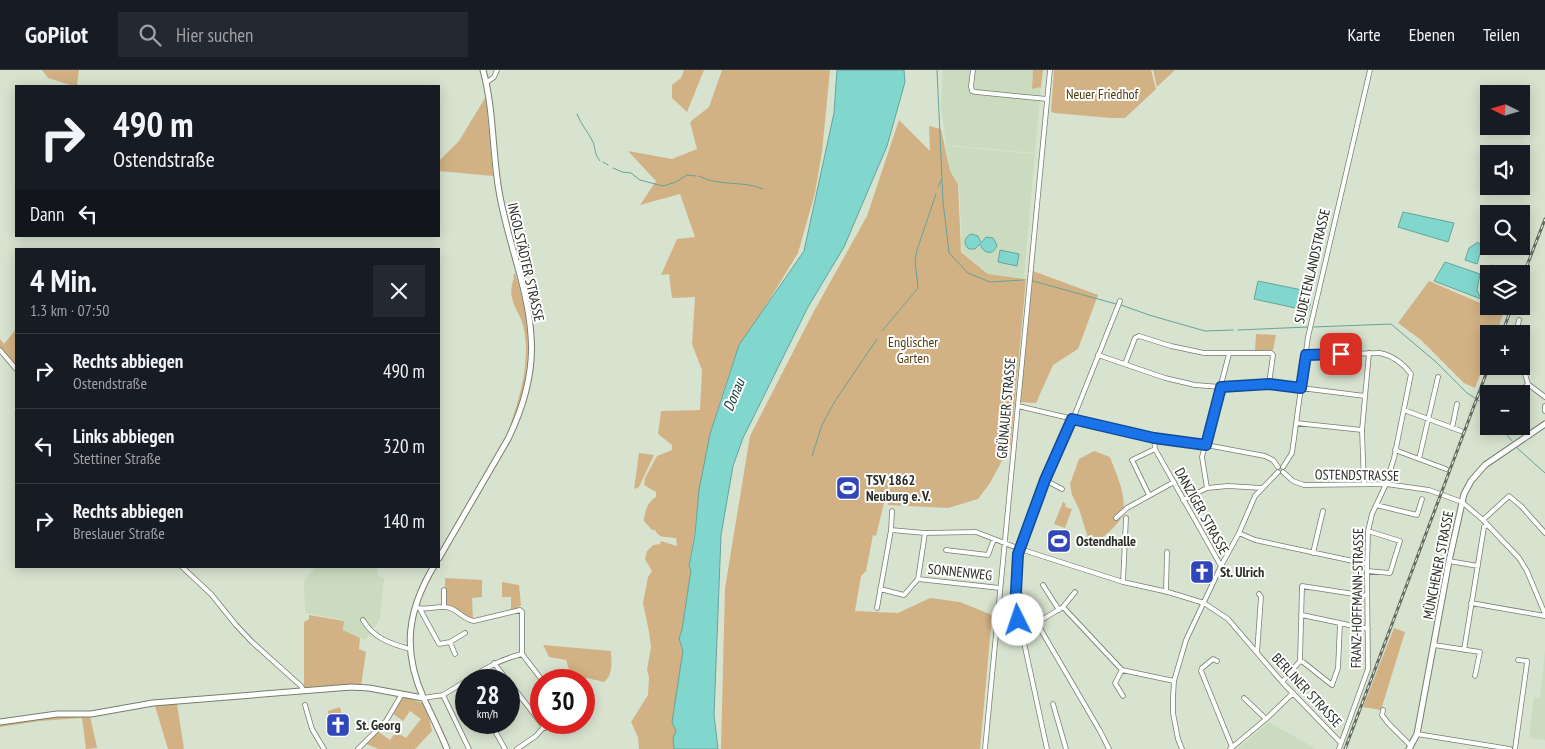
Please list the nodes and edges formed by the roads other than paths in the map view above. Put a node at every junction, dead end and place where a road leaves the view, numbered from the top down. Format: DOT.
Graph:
graph roads {
  1 [pos="483,70"];
  2 [pos="497,70"];
  3 [pos="972,70"];
  4 [pos="1050,70"];
  5 [pos="1370,70"];
  6 [pos="486,83"];
  7 [pos="1047,99"];
  8 [pos="1120,301"];
  9 [pos="1519,320"];
  10 [pos="1518,325"];
  11 [pos="0,350"];
  12 [pos="1369,353"];
  13 [pos="1229,354"];
  14 [pos="1098,355"];
  15 [pos="1306,355"];
  16 [pos="1125,364"];
  17 [pos="15,368"];
  18 [pos="1525,375"];
  19 [pos="1438,377"];
  20 [pos="1269,384"];
  21 [pos="1528,384"];
  22 [pos="1221,387"];
  23 [pos="1301,388"];
  24 [pos="1365,396"];
  25 [pos="1545,397"];
  26 [pos="1457,404"];
  27 [pos="1018,406"];
  28 [pos="1545,406"];
  29 [pos="1404,410"];
  30 [pos="1545,411"];
  31 [pos="1072,419"];
  32 [pos="1429,419"];
  33 [pos="1296,423"];
  34 [pos="1545,424"];
  35 [pos="1452,428"];
  36 [pos="1362,430"];
  37 [pos="1461,431"];
  38 [pos="1154,438"];
  39 [pos="1206,445"];
  40 [pos="1155,449"];
  41 [pos="1395,450"];
  42 [pos="1419,459"];
  43 [pos="1281,467"];
  44 [pos="1446,469"];
  45 [pos="1278,472"];
  46 [pos="1283,472"];
  47 [pos="1045,480"];
  48 [pos="1174,482"];
  49 [pos="1364,484"];
  50 [pos="1386,484"];
  51 [pos="1207,488"];
  52 [pos="1262,488"];
  53 [pos="1062,489"];
  54 [pos="1149,495"];
  55 [pos="1422,499"];
  56 [pos="1183,500"];
  57 [pos="1462,502"];
  58 [pos="1376,505"];
  59 [pos="892,511"];
  60 [pos="1323,511"];
  61 [pos="1116,518"];
  62 [pos="1126,518"];
  63 [pos="1483,520"];
  64 [pos="1487,524"];
  65 [pos="892,530"];
  66 [pos="1368,531"];
  67 [pos="925,533"];
  68 [pos="1239,533"];
  69 [pos="1545,533"];
  70 [pos="994,539"];
  71 [pos="1005,542"];
  72 [pos="1020,549"];
  73 [pos="946,550"];
  74 [pos="1167,552"];
  75 [pos="1313,553"];
  76 [pos="440,556"];
  77 [pos="1449,561"];
  78 [pos="1367,564"];
  79 [pos="1221,566"];
  80 [pos="1478,566"];
  81 [pos="183,568"];
  82 [pos="433,568"];
  83 [pos="1367,570"];
  84 [pos="918,580"];
  85 [pos="1123,582"];
  86 [pos="1043,585"];
  87 [pos="1000,588"];
  88 [pos="880,589"];
  89 [pos="1017,589"];
  90 [pos="444,590"];
  91 [pos="1075,592"];
  92 [pos="1166,592"];
  93 [pos="1259,594"];
  94 [pos="1367,596"];
  95 [pos="1204,603"];
  96 [pos="1471,603"];
  97 [pos="444,607"];
  98 [pos="1063,607"];
  99 [pos="417,608"];
  100 [pos="877,608"];
  101 [pos="1059,610"];
  102 [pos="1302,615"];
  103 [pos="1545,615"];
  104 [pos="363,620"];
  105 [pos="1038,622"];
  106 [pos="1340,623"];
  107 [pos="1368,629"];
  108 [pos="465,634"];
  109 [pos="450,642"];
  110 [pos="1434,645"];
  111 [pos="410,649"];
  112 [pos="1464,650"];
  113 [pos="1257,653"];
  114 [pos="455,654"];
  115 [pos="522,654"];
  116 [pos="1518,660"];
  117 [pos="1217,661"];
  118 [pos="1300,661"];
  119 [pos="494,663"];
  120 [pos="484,669"];
  121 [pos="499,669"];
  122 [pos="534,669"];
  123 [pos="1122,670"];
  124 [pos="1476,676"];
  125 [pos="1174,681"];
  126 [pos="1282,682"];
  127 [pos="455,688"];
  128 [pos="304,692"];
  129 [pos="1292,693"];
  130 [pos="402,694"];
  131 [pos="443,695"];
  132 [pos="1123,696"];
  133 [pos="423,698"];
  134 [pos="1244,698"];
  135 [pos="520,699"];
  136 [pos="305,704"];
  137 [pos="1053,704"];
  138 [pos="1383,710"];
  139 [pos="530,711"];
  140 [pos="1266,719"];
  141 [pos="0,722"];
  142 [pos="497,734"];
  143 [pos="538,734"];
  144 [pos="1416,734"];
  145 [pos="1341,743"];
  146 [pos="1231,748"];
  147 [pos="1410,748"];
  148 [pos="324,749"];
  149 [pos="358,749"];
  150 [pos="447,749"];
  151 [pos="469,749"];
  152 [pos="505,749"];
  153 [pos="517,749"];
  154 [pos="985,749"];
  155 [pos="1047,749"];
  156 [pos="1066,749"];
  157 [pos="1109,749"];
  158 [pos="1182,749"];
  159 [pos="1338,749"];
  160 [pos="1506,749"];
  161 [pos="1510,749"];
  162 [pos="1516,749"];
  1 -- 6 [label="main road, INGOLSTÄDTER STRASSE"];
  2 -- 6 [label="street"];
  3 -- 7 [label="street"];
  4 -- 7 [label="street, GRÜNAUER STRASSE"];
  5 -- 15 [label="street, SUDETENLANDSTRASSE"];
  6 -- 76 [label="main road, INGOLSTÄDTER STRASSE"];
  7 -- 27 [label="street, GRÜNAUER STRASSE"];
  8 -- 14 [label="street"];
  9 -- 10 [label="street"];
  11 -- 17 [label="street"];
  12 -- 15 [label="street"];
  12 -- 24 [label="street"];
  12 -- 29 [label="street, FRANZ-HOFFMANN-STRASSE"];
  13 -- 16 [label="street"];
  13 -- 20 [label="street"];
  13 -- 22 [label="street"];
  14 -- 16 [label="street"];
  14 -- 31 [label="street"];
  15 -- 23 [label="street, SUDETENLANDSTRASSE"];
  16 -- 22 [label="street"];
  18 -- 21 [label="street"];
  19 -- 32 [label="street"];
  20 -- 22 [label="street"];
  20 -- 23 [label="street"];
  21 -- 25 [label="street"];
  22 -- 39 [label="street"];
  23 -- 24 [label="street"];
  23 -- 33 [label="street, SUDETENLANDSTRASSE"];
  24 -- 36 [label="street"];
  26 -- 35 [label="street"];
  27 -- 31 [label="street"];
  27 -- 71 [label="street, GRÜNAUER STRASSE"];
  28 -- 30 [label="street"];
  29 -- 32 [label="street"];
  29 -- 41 [label="street, FRANZ-HOFFMANN-STRASSE"];
  31 -- 38 [label="street"];
  31 -- 47 [label="street"];
  32 -- 35 [label="street"];
  32 -- 42 [label="street"];
  33 -- 36 [label="street"];
  33 -- 43 [label="street, SUDETENLANDSTRASSE"];
  34 -- 57 [label="main road, MÜNCHENER STRASSE"];
  35 -- 37 [label="street"];
  36 -- 49 [label="street"];
  38 -- 39 [label="street"];
  38 -- 40 [label="street, DANZIGER STRASSE"];
  39 -- 43 [label="street"];
  39 -- 51 [label="street"];
  40 -- 48 [label="street, DANZIGER STRASSE"];
  40 -- 54 [label="street"];
  41 -- 42 [label="street"];
  41 -- 50 [label="street, FRANZ-HOFFMANN-STRASSE"];
  42 -- 44 [label="street"];
  43 -- 45 [label="street"];
  43 -- 46 [label="street"];
  45 -- 46 [label="street"];
  45 -- 52 [label="street"];
  46 -- 49 [label="street, OSTENDSTRASSE"];
  47 -- 53 [label="street"];
  47 -- 72 [label="street"];
  48 -- 54 [label="street"];
  48 -- 56 [label="street, DANZIGER STRASSE"];
  49 -- 50 [label="street, OSTENDSTRASSE"];
  50 -- 57 [label="street, OSTENDSTRASSE"];
  50 -- 58 [label="street, FRANZ-HOFFMANN-STRASSE"];
  51 -- 52 [label="street"];
  51 -- 56 [label="street"];
  52 -- 68 [label="street"];
  54 -- 61 [label="street"];
  55 -- 58 [label="street"];
  56 -- 79 [label="street, DANZIGER STRASSE"];
  57 -- 63 [label="street"];
  57 -- 77 [label="main road, MÜNCHENER STRASSE"];
  58 -- 66 [label="street, FRANZ-HOFFMANN-STRASSE"];
  59 -- 65 [label="street"];
  60 -- 75 [label="street"];
  62 -- 85 [label="street"];
  63 -- 64 [label="street"];
  63 -- 69 [label="street"];
  64 -- 80 [label="street"];
  64 -- 103 [label="street"];
  65 -- 67 [label="street, BERLINER STRASSE"];
  65 -- 88 [label="street"];
  66 -- 78 [label="street, FRANZ-HOFFMANN-STRASSE"];
  66 -- 83 [label="street"];
  67 -- 70 [label="street, BERLINER STRASSE"];
  67 -- 84 [label="street"];
  68 -- 75 [label="street"];
  68 -- 79 [label="street"];
  70 -- 71 [label="street, BERLINER STRASSE"];
  70 -- 73 [label="street"];
  71 -- 72 [label="street, BERLINER STRASSE"];
  71 -- 87 [label="street, GRÜNAUER STRASSE"];
  72 -- 85 [label="street, BERLINER STRASSE"];
  72 -- 89 [label="street"];
  74 -- 92 [label="street"];
  75 -- 78 [label="street"];
  77 -- 80 [label="street"];
  77 -- 110 [label="main road, MÜNCHENER STRASSE"];
  78 -- 83 [label="street, FRANZ-HOFFMANN-STRASSE"];
  79 -- 95 [label="street"];
  80 -- 96 [label="street"];
  81 -- 128 [label="street"];
  82 -- 99 [label="main road"];
  83 -- 94 [label="street, FRANZ-HOFFMANN-STRASSE"];
  84 -- 87 [label="street, SONNENWEG"];
  84 -- 88 [label="street"];
  85 -- 92 [label="street, BERLINER STRASSE"];
  86 -- 101 [label="street"];
  87 -- 154 [label="street, GRÜNAUER STRASSE"];
  88 -- 100 [label="street"];
  89 -- 105 [label="street"];
  89 -- 155 [label="street"];
  90 -- 97 [label="street"];
  91 -- 98 [label="street"];
  92 -- 95 [label="street, BERLINER STRASSE"];
  93 -- 113 [label="street, BERLINER STRASSE"];
  94 -- 102 [label="street"];
  94 -- 107 [label="street, FRANZ-HOFFMANN-STRASSE"];
  95 -- 113 [label="street, BERLINER STRASSE"];
  95 -- 125 [label="street"];
  96 -- 103 [label="street"];
  96 -- 112 [label="street"];
  97 -- 99 [label="street"];
  97 -- 115 [label="street"];
  98 -- 101 [label="street"];
  98 -- 123 [label="street"];
  99 -- 109 [label="street"];
  99 -- 111 [label="main road"];
  101 -- 105 [label="street"];
  102 -- 106 [label="street"];
  102 -- 118 [label="street"];
  104 -- 111 [label="street"];
  105 -- 157 [label="street"];
  106 -- 107 [label="street"];
  106 -- 118 [label="street"];
  107 -- 145 [label="street, FRANZ-HOFFMANN-STRASSE"];
  108 -- 109 [label="street"];
  109 -- 114 [label="street"];
  110 -- 112 [label="street"];
  110 -- 144 [label="main road, MÜNCHENER STRASSE"];
  111 -- 133 [label="main road"];
  112 -- 124 [label="street"];
  113 -- 126 [label="street, BERLINER STRASSE"];
  115 -- 119 [label="street"];
  115 -- 122 [label="street"];
  116 -- 162 [label="street"];
  117 -- 146 [label="street"];
  118 -- 126 [label="street"];
  119 -- 120 [label="street"];
  119 -- 121 [label="street"];
  123 -- 125 [label="street"];
  123 -- 132 [label="street"];
  125 -- 158 [label="street"];
  126 -- 129 [label="street, BERLINER STRASSE"];
  127 -- 131 [label="street"];
  128 -- 130 [label="main road"];
  128 -- 141 [label="main road"];
  129 -- 140 [label="street"];
  129 -- 145 [label="street, BERLINER STRASSE"];
  130 -- 133 [label="main road"];
  130 -- 149 [label="street"];
  131 -- 133 [label="street"];
  131 -- 151 [label="street"];
  133 -- 150 [label="main road"];
  134 -- 140 [label="street"];
  135 -- 139 [label="street"];
  136 -- 148 [label="street"];
  137 -- 156 [label="street"];
  138 -- 147 [label="street, MÜNCHENER STRASSE"];
  140 -- 146 [label="street"];
  142 -- 152 [label="street"];
  143 -- 153 [label="street"];
  144 -- 147 [label="main road, MÜNCHENER STRASSE"];
  144 -- 160 [label="street"];
  145 -- 159 [label="street, FRANZ-HOFFMANN-STRASSE"];
  160 -- 161 [label="street"];
}
